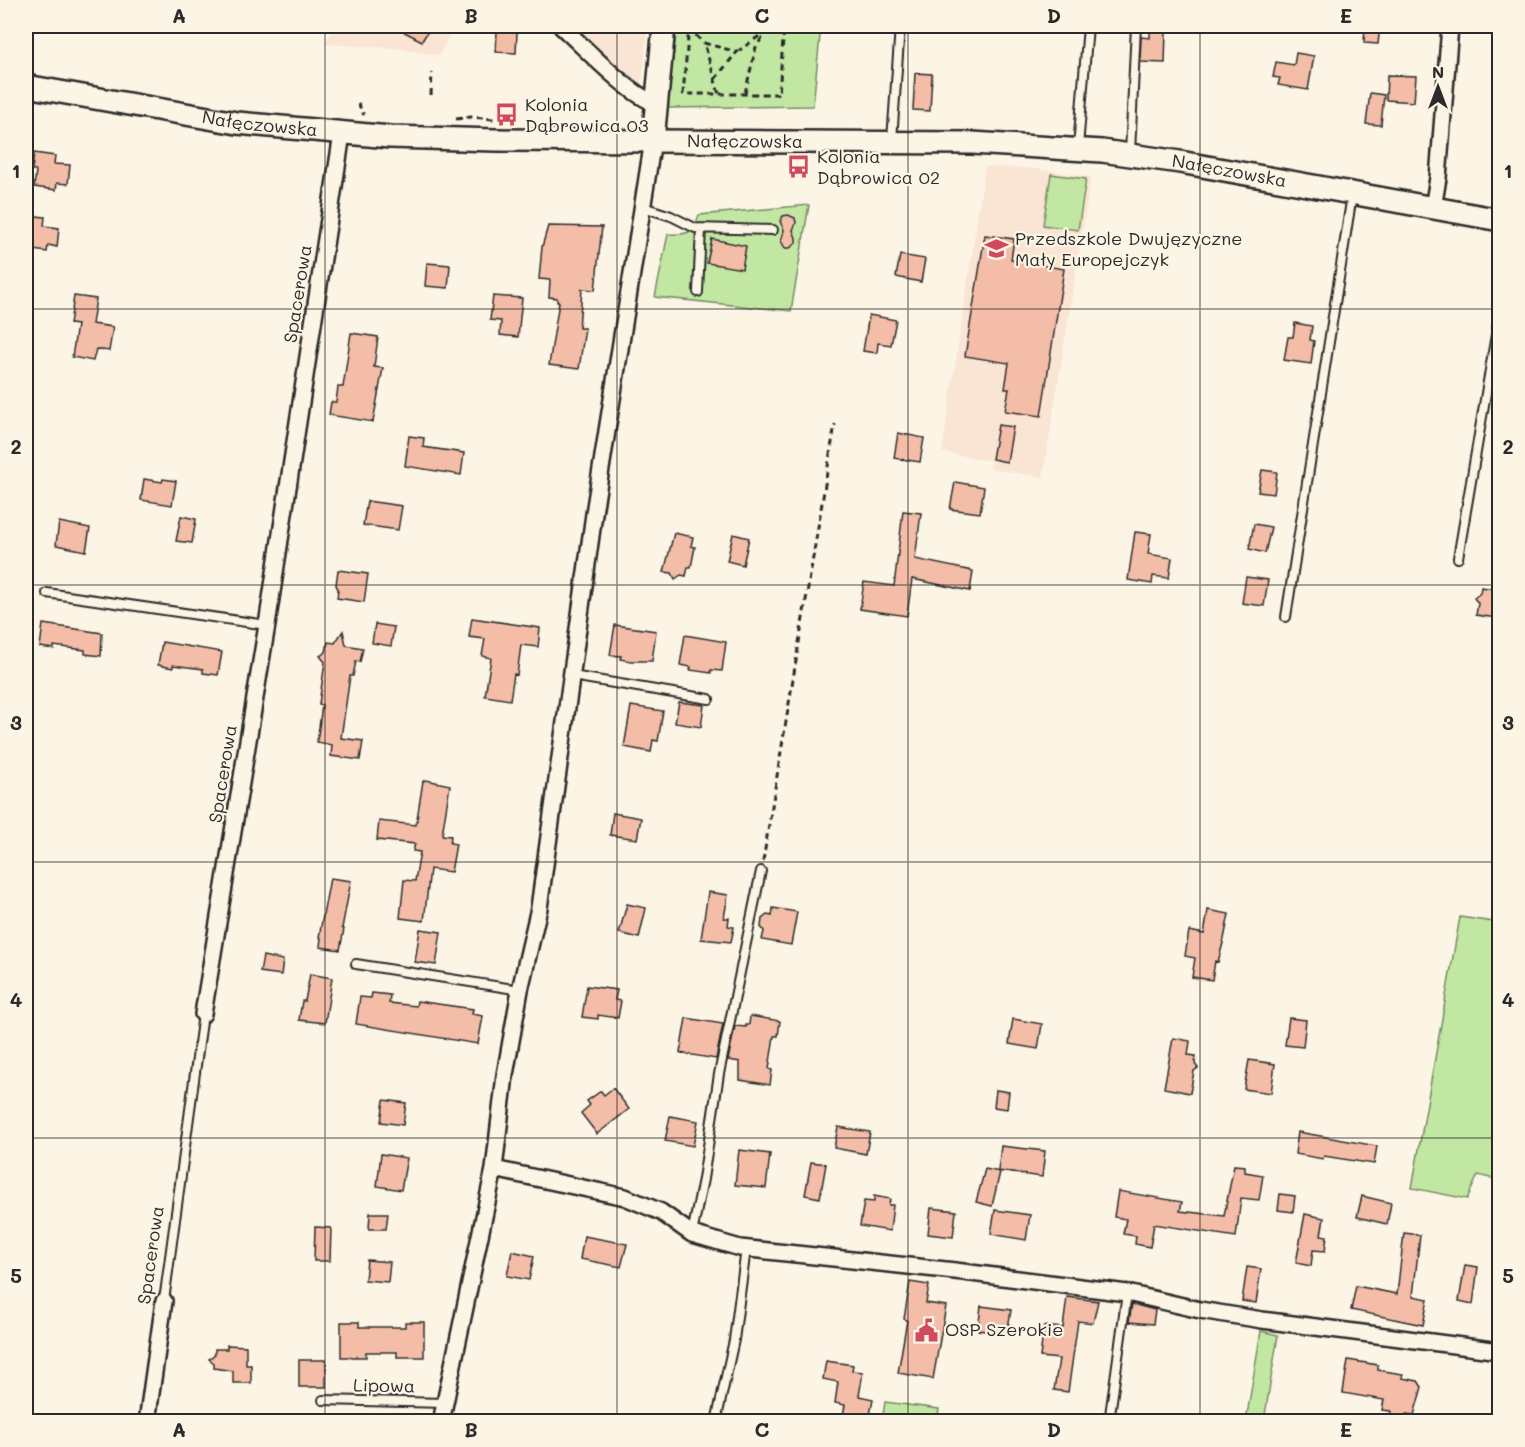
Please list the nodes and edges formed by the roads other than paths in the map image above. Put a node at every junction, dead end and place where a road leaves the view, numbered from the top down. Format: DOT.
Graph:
graph roads {
  1 [pos="561,26"];
  2 [pos="664,26"];
  3 [pos="900,26"];
  4 [pos="1088,26"];
  5 [pos="1136,26"];
  6 [pos="1450,26"];
  7 [pos="26,86"];
  8 [pos="656,103"];
  9 [pos="342,134"];
  10 [pos="652,140"];
  11 [pos="892,141"];
  12 [pos="1078,149"];
  13 [pos="1130,154"];
  14 [pos="1352,193"];
  15 [pos="642,207"];
  16 [pos="1433,208"];
  17 [pos="1500,220"];
  18 [pos="701,228"];
  19 [pos="774,230"];
  20 [pos="698,292"];
  21 [pos="1500,312"];
  22 [pos="1458,558"];
  23 [pos="47,593"];
  24 [pos="1286,617"];
  25 [pos="267,625"];
  26 [pos="572,676"];
  27 [pos="709,699"];
  28 [pos="761,871"];
  29 [pos="356,964"];
  30 [pos="520,990"];
  31 [pos="203,1014"];
  32 [pos="494,1169"];
  33 [pos="692,1234"];
  34 [pos="746,1249"];
  35 [pos="1127,1293"];
  36 [pos="164,1300"];
  37 [pos="1499,1348"];
  38 [pos="323,1400"];
  39 [pos="445,1402"];
  40 [pos="147,1422"];
  41 [pos="441,1422"];
  42 [pos="716,1422"];
  43 [pos="1109,1422"];
  1 -- 8 [label="street"];
  2 -- 8 [label="main road"];
  3 -- 11 [label="lane"];
  4 -- 12 [label="lane"];
  5 -- 13 [label="lane"];
  6 -- 16 [label="street"];
  7 -- 9 [label="main road, Nałęczowska"];
  8 -- 10 [label="main road"];
  9 -- 10 [label="main road, Nałęczowska"];
  9 -- 25 [label="street, Spacerowa"];
  10 -- 11 [label="main road, Nałęczowska"];
  10 -- 15 [label="street"];
  11 -- 12 [label="main road, Nałęczowska"];
  12 -- 13 [label="main road, Nałęczowska"];
  13 -- 14 [label="main road, Nałęczowska"];
  14 -- 16 [label="main road, Nałęczowska"];
  14 -- 24 [label="lane"];
  15 -- 18 [label="lane"];
  15 -- 26 [label="street"];
  16 -- 17 [label="main road, Nałęczowska"];
  18 -- 19 [label="lane"];
  18 -- 20 [label="lane"];
  21 -- 22 [label="lane"];
  23 -- 25 [label="lane"];
  25 -- 31 [label="street, Spacerowa"];
  26 -- 27 [label="lane"];
  26 -- 30 [label="street"];
  28 -- 33 [label="lane"];
  29 -- 30 [label="lane"];
  30 -- 32 [label="street"];
  31 -- 36 [label="lane, Spacerowa"];
  32 -- 33 [label="street"];
  32 -- 39 [label="street"];
  33 -- 34 [label="street"];
  34 -- 35 [label="street"];
  34 -- 42 [label="lane"];
  35 -- 37 [label="street"];
  35 -- 43 [label="lane"];
  36 -- 40 [label="street, Spacerowa"];
  38 -- 39 [label="lane, Lipowa"];
  39 -- 41 [label="street"];
}
